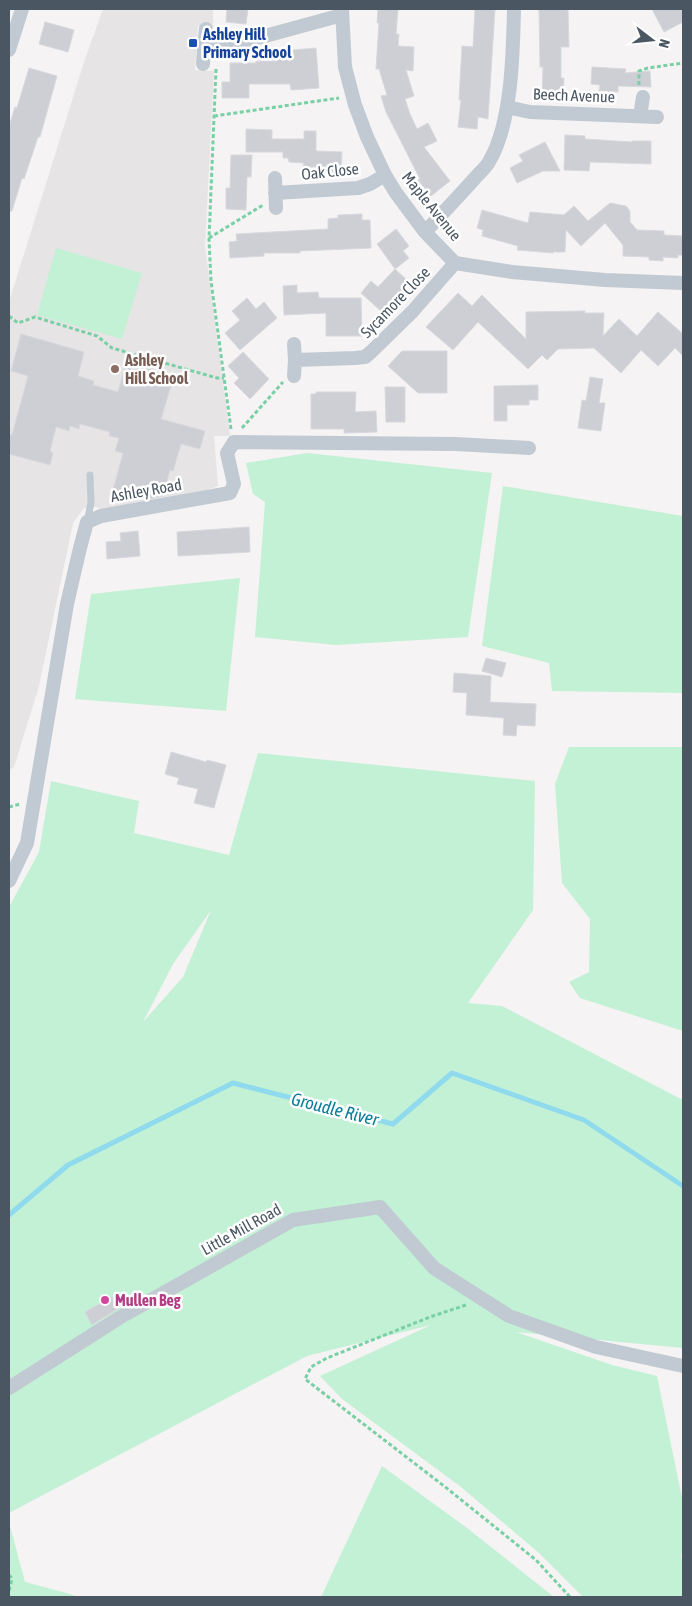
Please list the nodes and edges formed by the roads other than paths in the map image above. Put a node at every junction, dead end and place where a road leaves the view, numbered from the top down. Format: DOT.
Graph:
graph roads {
  1 [pos="22,9"];
  2 [pos="514,9"];
  3 [pos="342,12"];
  4 [pos="206,28"];
  5 [pos="9,46"];
  6 [pos="204,49"];
  7 [pos="203,64"];
  8 [pos="642,97"];
  9 [pos="507,107"];
  10 [pos="640,116"];
  11 [pos="657,117"];
  12 [pos="384,175"];
  13 [pos="275,178"];
  14 [pos="275,193"];
  15 [pos="276,208"];
  16 [pos="425,232"];
  17 [pos="455,262"];
  18 [pos="683,284"];
  19 [pos="294,344"];
  20 [pos="295,360"];
  21 [pos="294,376"];
  22 [pos="529,448"];
  23 [pos="90,475"];
  24 [pos="87,522"];
  25 [pos="9,881"];
  26 [pos="683,1366"];
  27 [pos="9,1388"];
  1 -- 5 [label="street"];
  2 -- 9 [label="street, Beech Avenue"];
  3 -- 6 [label="street"];
  3 -- 12 [label="street, Maple Avenue"];
  4 -- 6 [label="street"];
  6 -- 7 [label="street"];
  8 -- 10 [label="street"];
  9 -- 10 [label="street, Beech Avenue"];
  9 -- 16 [label="street, Beech Avenue"];
  10 -- 11 [label="street, Beech Avenue"];
  12 -- 14 [label="street, Oak Close"];
  12 -- 16 [label="street, Maple Avenue"];
  13 -- 14 [label="street"];
  14 -- 15 [label="street"];
  16 -- 17 [label="street, Maple Avenue"];
  17 -- 18 [label="street, Maple Avenue"];
  17 -- 20 [label="street, Sycamore Close"];
  19 -- 20 [label="street"];
  20 -- 21 [label="street"];
  22 -- 24 [label="street, Ashley Road"];
  23 -- 24 [label="lane"];
  24 -- 25 [label="street"];
  26 -- 27 [label="street, Little Mill Road"];
}
